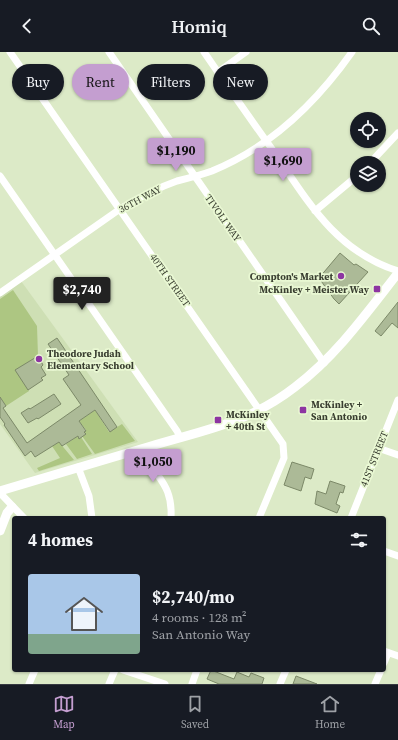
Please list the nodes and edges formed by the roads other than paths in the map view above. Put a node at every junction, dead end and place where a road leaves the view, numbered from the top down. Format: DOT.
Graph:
graph roads {
  1 [pos="10,52"];
  2 [pos="109,52"];
  3 [pos="204,52"];
  4 [pos="246,52"];
  5 [pos="352,52"];
  6 [pos="229,64"];
  7 [pos="213,65"];
  8 [pos="237,100"];
  9 [pos="398,133"];
  10 [pos="266,141"];
  11 [pos="377,156"];
  12 [pos="0,176"];
  13 [pos="194,176"];
  14 [pos="350,182"];
  15 [pos="120,209"];
  16 [pos="315,211"];
  17 [pos="55,254"];
  18 [pos="398,272"];
  19 [pos="0,293"];
  20 [pos="324,363"];
  21 [pos="398,400"];
  22 [pos="260,410"];
  23 [pos="180,438"];
  24 [pos="144,448"];
  25 [pos="378,448"];
  26 [pos="398,455"];
  27 [pos="78,467"];
  28 [pos="0,492"];
  29 [pos="12,507"];
  30 [pos="22,516"];
  31 [pos="92,516"];
  32 [pos="171,516"];
  33 [pos="260,516"];
  34 [pos="351,516"];
  35 [pos="0,531"];
  36 [pos="386,552"];
  37 [pos="398,556"];
  38 [pos="386,652"];
  39 [pos="398,656"];
  40 [pos="34,672"];
  41 [pos="114,672"];
  42 [pos="129,672"];
  43 [pos="196,672"];
  44 [pos="285,672"];
  45 [pos="380,672"];
  46 [pos="29,684"];
  47 [pos="109,684"];
  48 [pos="165,684"];
  49 [pos="192,684"];
  50 [pos="280,684"];
  51 [pos="375,684"];
  1 -- 15 [label="street, 40TH STREET"];
  2 -- 13 [label="street, TIVOLI WAY"];
  3 -- 7 [label="street"];
  4 -- 6 [label="street"];
  5 -- 10 [label="street, 36TH WAY"];
  8 -- 10 [label="street"];
  9 -- 11 [label="street"];
  10 -- 13 [label="street, 36TH WAY"];
  10 -- 16 [label="street"];
  12 -- 17 [label="street"];
  13 -- 15 [label="street, 36TH WAY"];
  13 -- 20 [label="street, TIVOLI WAY"];
  14 -- 16 [label="street"];
  15 -- 17 [label="street, 36TH WAY"];
  15 -- 22 [label="street, 40TH STREET"];
  16 -- 18 [label="street"];
  17 -- 19 [label="street, 36TH WAY"];
  17 -- 23 [label="street"];
  18 -- 20 [label="street"];
  20 -- 22 [label="street"];
  21 -- 25 [label="street, 41ST STREET"];
  22 -- 23 [label="street"];
  22 -- 33 [label="street, 40TH STREET"];
  23 -- 24 [label="street"];
  24 -- 27 [label="street"];
  24 -- 32 [label="street"];
  25 -- 26 [label="street"];
  25 -- 34 [label="street, 41ST STREET"];
  27 -- 28 [label="street"];
  27 -- 31 [label="street"];
  28 -- 29 [label="street"];
  29 -- 30 [label="street"];
  29 -- 35 [label="street"];
  36 -- 37 [label="street"];
  38 -- 39 [label="street"];
  40 -- 46 [label="street"];
  41 -- 47 [label="street"];
  42 -- 48 [label="street"];
  43 -- 49 [label="street"];
  44 -- 50 [label="street"];
  45 -- 51 [label="street"];
}
